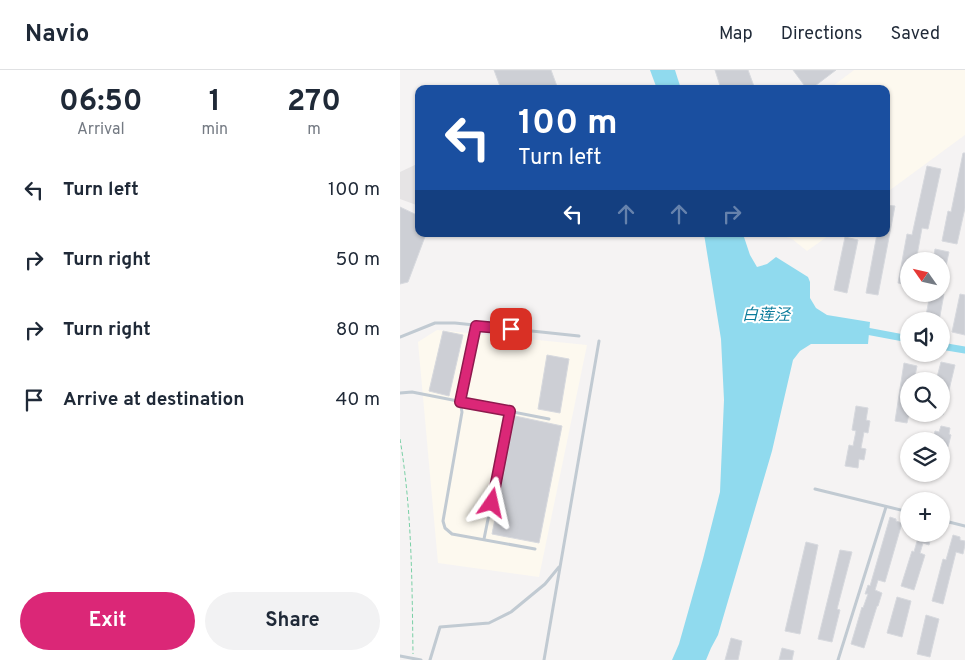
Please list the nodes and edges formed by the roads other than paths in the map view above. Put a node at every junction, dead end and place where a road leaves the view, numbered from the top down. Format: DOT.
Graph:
graph roads {
  1 [pos="476,326"];
  2 [pos="579,336"];
  3 [pos="400,337"];
  4 [pos="599,341"];
  5 [pos="400,393"];
  6 [pos="460,402"];
  7 [pos="510,411"];
  8 [pos="549,419"];
  9 [pos="816,489"];
  10 [pos="886,507"];
  11 [pos="900,510"];
  12 [pos="950,522"];
  13 [pos="965,526"];
  14 [pos="484,540"];
  15 [pos="535,548"];
  16 [pos="560,566"];
  17 [pos="400,656"];
  18 [pos="421,660"];
  19 [pos="430,660"];
  20 [pos="544,660"];
  21 [pos="838,660"];
  1 -- 2 [label="lane"];
  1 -- 3 [label="lane"];
  1 -- 6 [label="lane"];
  4 -- 16 [label="lane"];
  5 -- 6 [label="lane"];
  6 -- 7 [label="lane"];
  6 -- 14 [label="lane"];
  7 -- 8 [label="lane"];
  7 -- 14 [label="lane"];
  9 -- 10 [label="lane"];
  10 -- 11 [label="lane"];
  10 -- 21 [label="lane"];
  12 -- 13 [label="lane"];
  14 -- 15 [label="lane"];
  16 -- 19 [label="lane"];
  16 -- 20 [label="lane"];
  17 -- 18 [label="lane"];
}
